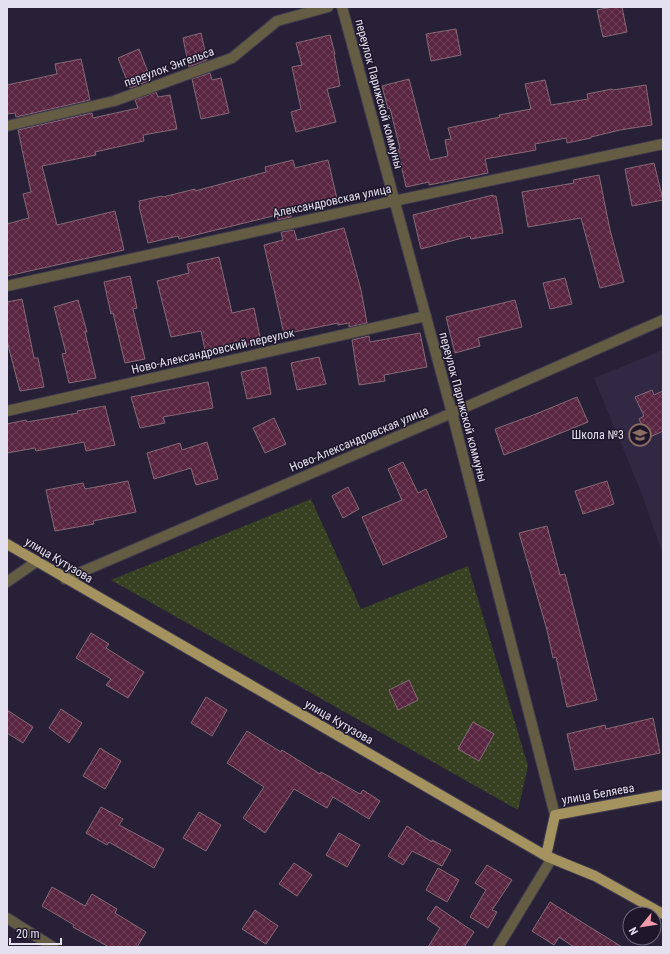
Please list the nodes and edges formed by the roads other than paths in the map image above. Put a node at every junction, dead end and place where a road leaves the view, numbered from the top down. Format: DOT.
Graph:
graph roads {
  1 [pos="328,7"];
  2 [pos="342,7"];
  3 [pos="7,126"];
  4 [pos="663,144"];
  5 [pos="394,201"];
  6 [pos="7,286"];
  7 [pos="426,316"];
  8 [pos="663,320"];
  9 [pos="7,411"];
  10 [pos="452,413"];
  11 [pos="7,544"];
  12 [pos="36,562"];
  13 [pos="65,579"];
  14 [pos="7,582"];
  15 [pos="663,795"];
  16 [pos="555,815"];
  17 [pos="549,857"];
  18 [pos="663,914"];
  19 [pos="7,918"];
  20 [pos="53,947"];
  21 [pos="498,947"];
  1 -- 3 [label="street, переулок Энгельса"];
  2 -- 5 [label="street, переулок Парижской коммуны"];
  4 -- 5 [label="street, Александровская улица"];
  5 -- 6 [label="street, Александровская улица"];
  5 -- 7 [label="street, переулок Парижской коммуны"];
  7 -- 9 [label="street, Ново-Александровский переулок"];
  7 -- 10 [label="street, переулок Парижской коммуны"];
  8 -- 10 [label="street, Ново-Александровская улица"];
  10 -- 13 [label="street, Ново-Александровская улица"];
  10 -- 16 [label="street, переулок Парижской коммуны"];
  11 -- 12 [label="main road, улица Кутузова"];
  12 -- 13 [label="main road, улица Кутузова"];
  12 -- 14 [label="street"];
  13 -- 17 [label="main road, улица Кутузова"];
  15 -- 16 [label="main road, улица Беляева"];
  16 -- 17 [label="main road, улица Беляева"];
  17 -- 18 [label="main road, улица Кутузова"];
  17 -- 21 [label="street"];
  19 -- 20 [label="street"];
}
